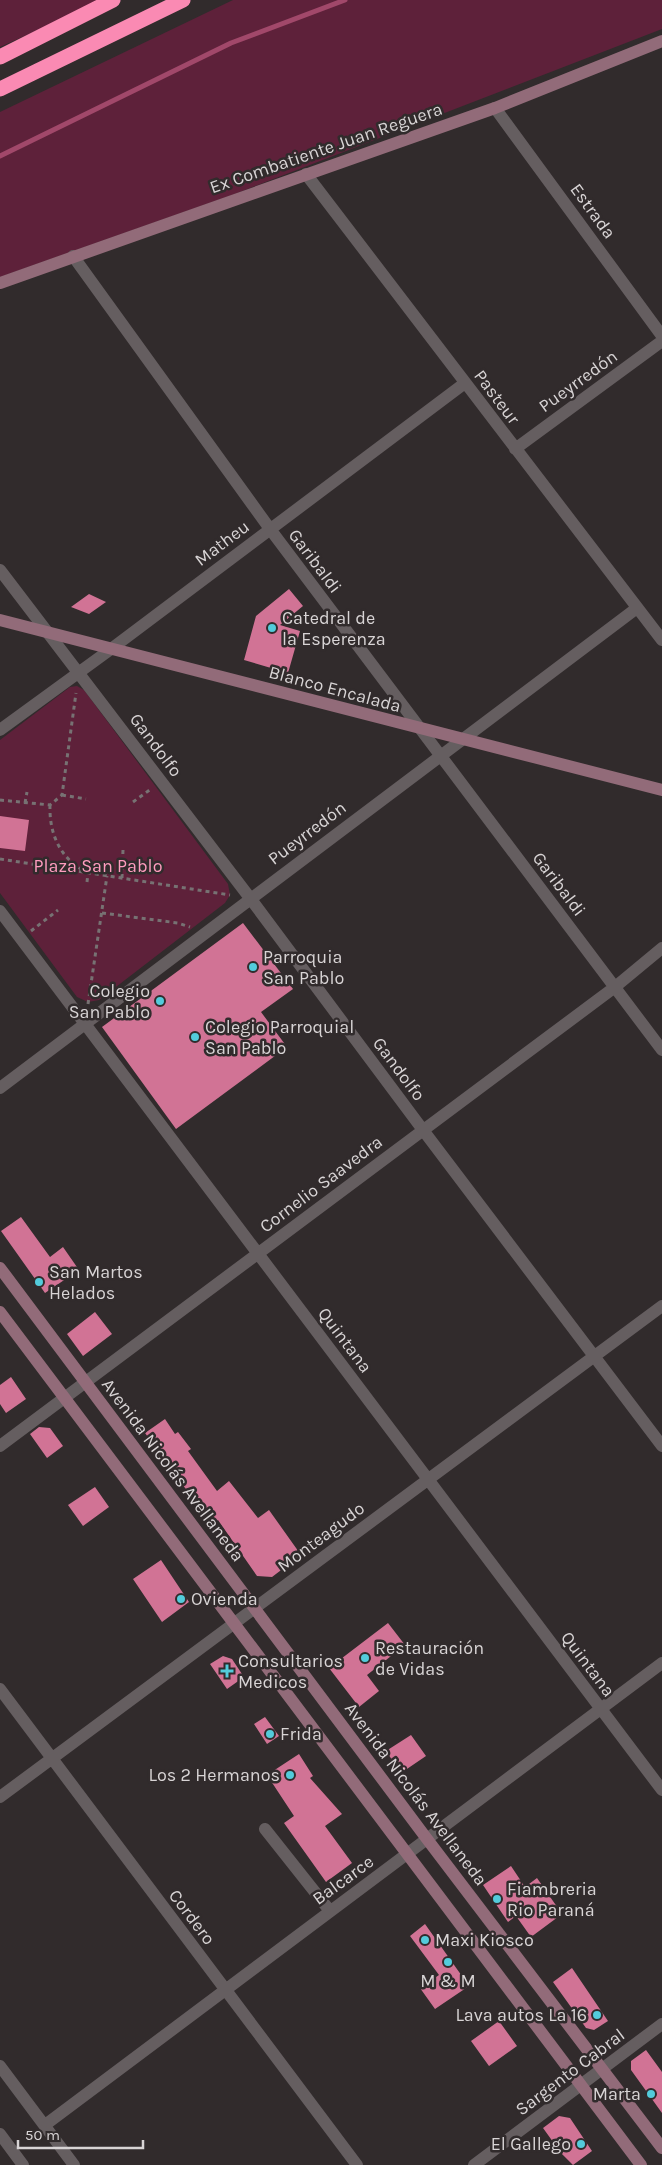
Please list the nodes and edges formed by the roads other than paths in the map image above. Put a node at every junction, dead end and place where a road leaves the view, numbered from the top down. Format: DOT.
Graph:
graph roads {
  1 [pos="113,0"];
  2 [pos="182,1"];
  3 [pos="662,40"];
  4 [pos="0,57"];
  5 [pos="0,89"];
  6 [pos="495,108"];
  7 [pos="306,174"];
  8 [pos="73,256"];
  9 [pos="0,283"];
  10 [pos="662,336"];
  11 [pos="662,341"];
  12 [pos="465,383"];
  13 [pos="515,449"];
  14 [pos="270,529"];
  15 [pos="0,570"];
  16 [pos="637,608"];
  17 [pos="0,620"];
  18 [pos="46,632"];
  19 [pos="662,640"];
  20 [pos="111,648"];
  21 [pos="79,671"];
  22 [pos="420,729"];
  23 [pos="0,730"];
  24 [pos="462,739"];
  25 [pos="440,756"];
  26 [pos="662,790"];
  27 [pos="250,898"];
  28 [pos="0,911"];
  29 [pos="662,948"];
  30 [pos="615,987"];
  31 [pos="85,1025"];
  32 [pos="662,1050"];
  33 [pos="0,1088"];
  34 [pos="423,1130"];
  35 [pos="258,1254"];
  36 [pos="0,1268"];
  37 [pos="662,1306"];
  38 [pos="0,1312"];
  39 [pos="595,1355"];
  40 [pos="85,1382"];
  41 [pos="65,1398"];
  42 [pos="0,1446"];
  43 [pos="662,1446"];
  44 [pos="428,1480"];
  45 [pos="256,1607"];
  46 [pos="234,1623"];
  47 [pos="662,1663"];
  48 [pos="0,1689"];
  49 [pos="601,1709"];
  50 [pos="52,1758"];
  51 [pos="662,1790"];
  52 [pos="0,1797"];
  53 [pos="266,1829"];
  54 [pos="427,1839"];
  55 [pos="407,1854"];
  56 [pos="330,1911"];
  57 [pos="226,1990"];
  58 [pos="662,2024"];
  59 [pos="0,2066"];
  60 [pos="603,2069"];
  61 [pos="581,2085"];
  62 [pos="45,2125"];
  63 [pos="0,2134"];
  64 [pos="662,2148"];
  65 [pos="23,2165"];
  66 [pos="74,2165"];
  67 [pos="357,2165"];
  68 [pos="474,2165"];
  69 [pos="640,2165"];
  1 -- 4 [label="highway"];
  2 -- 5 [label="highway"];
  3 -- 6 [label="main road, Ex Combatiente Juan Reguera"];
  6 -- 7 [label="main road, Ex Combatiente Juan Reguera"];
  6 -- 10 [label="street, Estrada"];
  7 -- 8 [label="main road, Ex Combatiente Juan Reguera"];
  7 -- 12 [label="street, Pasteur"];
  8 -- 9 [label="main road, Ex Combatiente Juan Reguera"];
  8 -- 14 [label="street, Garibaldi"];
  11 -- 13 [label="street, Pueyrredón"];
  12 -- 13 [label="street, Pasteur"];
  12 -- 14 [label="street, Matheu"];
  13 -- 16 [label="street, Pasteur"];
  14 -- 20 [label="street, Matheu"];
  14 -- 22 [label="street, Garibaldi"];
  15 -- 18 [label="street, Gandolfo"];
  16 -- 19 [label="street, Pasteur"];
  16 -- 24 [label="street, Pueyrredón"];
  17 -- 18 [label="main road, Blanco Encalada"];
  18 -- 20 [label="main road, Blanco Encalada"];
  18 -- 21 [label="street, Gandolfo"];
  20 -- 21 [label="street, Matheu"];
  20 -- 22 [label="main road, Blanco Encalada"];
  21 -- 23 [label="street, Matheu"];
  21 -- 27 [label="street, Gandolfo"];
  22 -- 24 [label="main road, Blanco Encalada"];
  22 -- 25 [label="street, Garibaldi"];
  24 -- 25 [label="street, Pueyrredón"];
  24 -- 26 [label="main road, Blanco Encalada"];
  25 -- 27 [label="street, Pueyrredón"];
  25 -- 30 [label="street, Garibaldi"];
  27 -- 31 [label="street, Pueyrredón"];
  27 -- 34 [label="street, Gandolfo"];
  28 -- 31 [label="street, Quintana"];
  29 -- 30 [label="street, Cornelio Saavedra"];
  30 -- 32 [label="street, Garibaldi"];
  30 -- 34 [label="street, Cornelio Saavedra"];
  31 -- 33 [label="street, Pueyrredón"];
  31 -- 35 [label="street, Quintana"];
  34 -- 35 [label="street, Cornelio Saavedra"];
  34 -- 39 [label="street, Gandolfo"];
  35 -- 40 [label="street, Cornelio Saavedra"];
  35 -- 44 [label="street, Quintana"];
  36 -- 40 [label="main road, Avenida Nicolás Avellaneda"];
  37 -- 39 [label="street, Monteagudo"];
  38 -- 41 [label="main road"];
  39 -- 43 [label="street, Gandolfo"];
  39 -- 44 [label="street, Monteagudo"];
  40 -- 41 [label="street, Cornelio Saavedra"];
  40 -- 45 [label="main road, Avenida Nicolás Avellaneda"];
  41 -- 42 [label="street, Cornelio Saavedra"];
  41 -- 46 [label="main road"];
  44 -- 45 [label="street, Monteagudo"];
  44 -- 49 [label="street, Quintana"];
  45 -- 46 [label="street, Monteagudo"];
  45 -- 54 [label="main road, Avenida Nicolás Avellaneda"];
  46 -- 50 [label="street, Monteagudo"];
  46 -- 55 [label="main road"];
  47 -- 49 [label="street, Balcarce"];
  48 -- 50 [label="street, Cordero"];
  49 -- 51 [label="street, Quintana"];
  49 -- 54 [label="street, Balcarce"];
  50 -- 52 [label="street, Monteagudo"];
  50 -- 57 [label="street, Cordero"];
  53 -- 56 [label="street"];
  54 -- 55 [label="street, Balcarce"];
  54 -- 60 [label="main road, Avenida Nicolás Avellaneda"];
  55 -- 56 [label="street, Balcarce"];
  55 -- 61 [label="main road"];
  56 -- 57 [label="street, Balcarce"];
  57 -- 62 [label="street, Balcarce"];
  57 -- 67 [label="street, Cordero"];
  58 -- 60 [label="street, Sargento Cabral"];
  59 -- 62 [label="street"];
  60 -- 61 [label="street, Sargento Cabral"];
  60 -- 64 [label="main road, Avenida Nicolás Avellaneda"];
  61 -- 68 [label="street, Sargento Cabral"];
  61 -- 69 [label="main road"];
  62 -- 66 [label="street"];
  63 -- 65 [label="street"];
}
